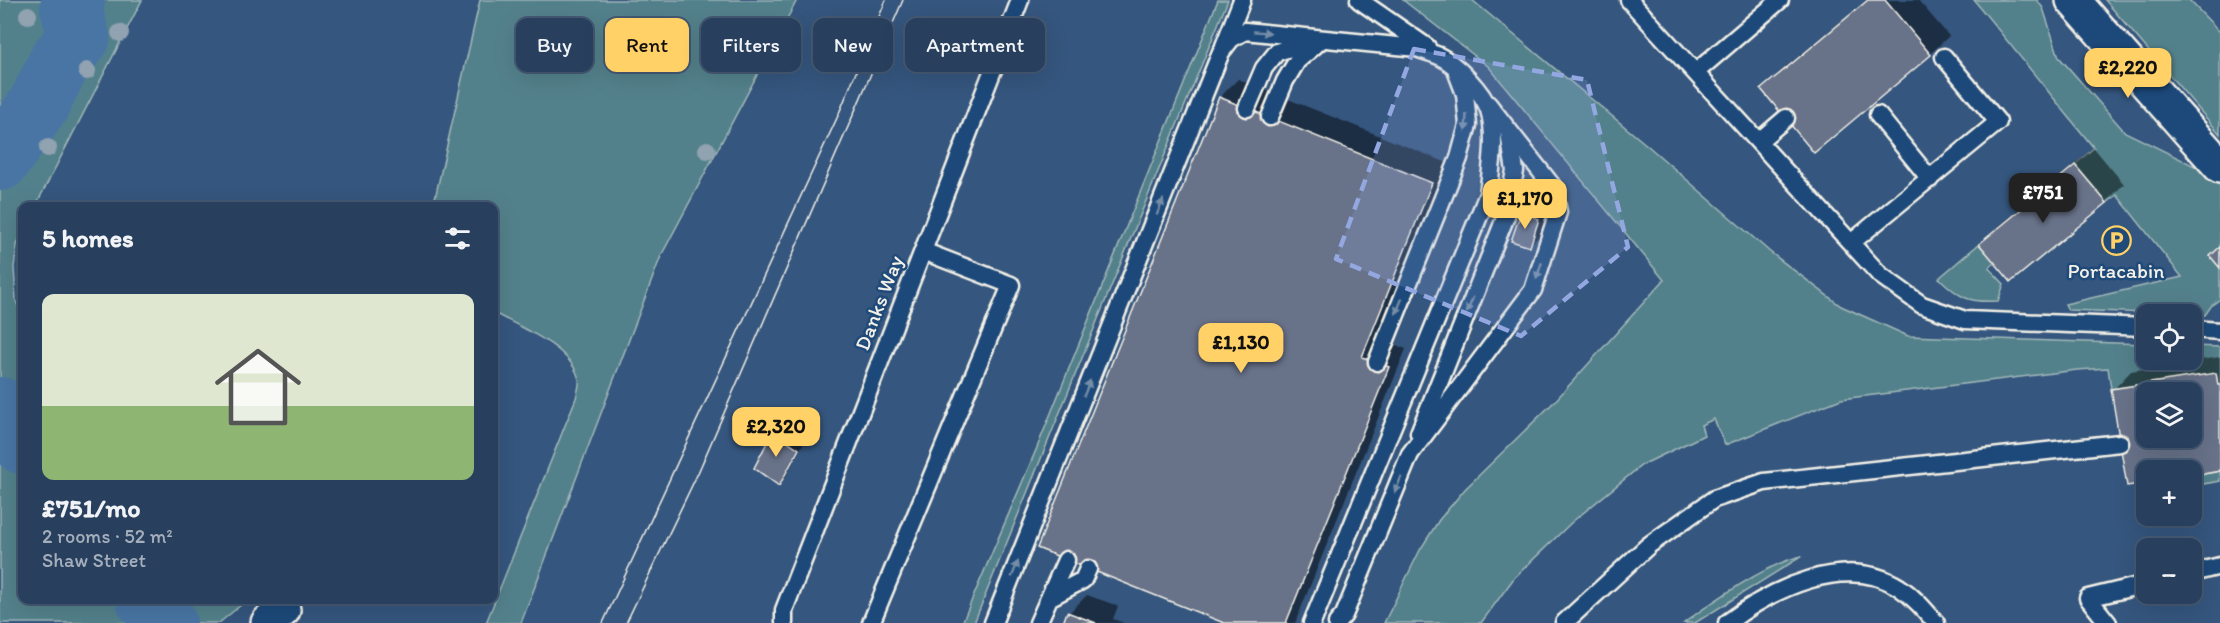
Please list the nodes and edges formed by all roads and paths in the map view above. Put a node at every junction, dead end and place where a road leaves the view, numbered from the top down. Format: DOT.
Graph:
graph roads {
  1 [pos="1020,0"];
  2 [pos="1242,0"];
  3 [pos="1359,0"];
  4 [pos="1629,0"];
  5 [pos="1780,0"];
  6 [pos="2073,0"];
  7 [pos="1323,38"];
  8 [pos="1221,52"];
  9 [pos="1440,57"];
  10 [pos="1944,57"];
  11 [pos="1455,67"];
  12 [pos="1696,72"];
  13 [pos="1480,94"];
  14 [pos="1247,108"];
  15 [pos="1878,115"];
  16 [pos="1270,117"];
  17 [pos="1786,118"];
  18 [pos="1508,129"];
  19 [pos="1759,141"];
  20 [pos="2220,166"];
  21 [pos="1930,178"];
  22 [pos="1851,243"];
  23 [pos="923,251"];
  24 [pos="2136,327"];
  25 [pos="2202,330"];
  26 [pos="2220,331"];
  27 [pos="1377,362"];
  28 [pos="2120,443"];
  29 [pos="1410,454"];
  30 [pos="1066,560"];
  31 [pos="2220,566"];
  32 [pos="1088,568"];
  33 [pos="2202,570"];
  34 [pos="2136,586"];
  35 [pos="1049,598"];
  36 [pos="2105,622"];
  37 [pos="784,623"];
  38 [pos="871,623"];
  39 [pos="993,623"];
  40 [pos="1038,623"];
  41 [pos="1312,623"];
  42 [pos="1337,623"];
  43 [pos="1564,623"];
  44 [pos="1727,623"];
  45 [pos="1936,623"];
  1 -- 23 [label="lane, Danks Way"];
  2 -- 8 [label="lane"];
  3 -- 9 [label="lane"];
  4 -- 12 [label="lane"];
  5 -- 12 [label="lane"];
  6 -- 20 [label="street"];
  8 -- 7 [label="lane, one-way"];
  7 -- 9 [label="lane"];
  7 -- 14 [label="lane"];
  7 -- 16 [label="lane"];
  39 -- 8 [label="lane, one-way"];
  9 -- 11 [label="lane"];
  10 -- 21 [label="lane"];
  11 -- 13 [label="lane"];
  11 -- 27 [label="lane, one-way"];
  12 -- 19 [label="lane"];
  13 -- 18 [label="lane"];
  13 -- 41 [label="lane"];
  15 -- 21 [label="lane"];
  17 -- 19 [label="lane"];
  18 -- 29 [label="lane, one-way"];
  18 -- 29 [label="lane, one-way"];
  19 -- 22 [label="lane"];
  21 -- 22 [label="lane"];
  22 -- 24 [label="lane"];
  23 -- 37 [label="lane, Danks Way"];
  23 -- 38 [label="lane"];
  25 -- 26 [label="lane"];
  28 -- 43 [label="lane"];
  29 -- 42 [label="lane, one-way"];
  30 -- 35 [label="lane"];
  31 -- 33 [label="lane"];
  32 -- 35 [label="lane"];
  34 -- 36 [label="lane"];
  35 -- 40 [label="lane"];
  44 -- 45 [label="lane"];
}
